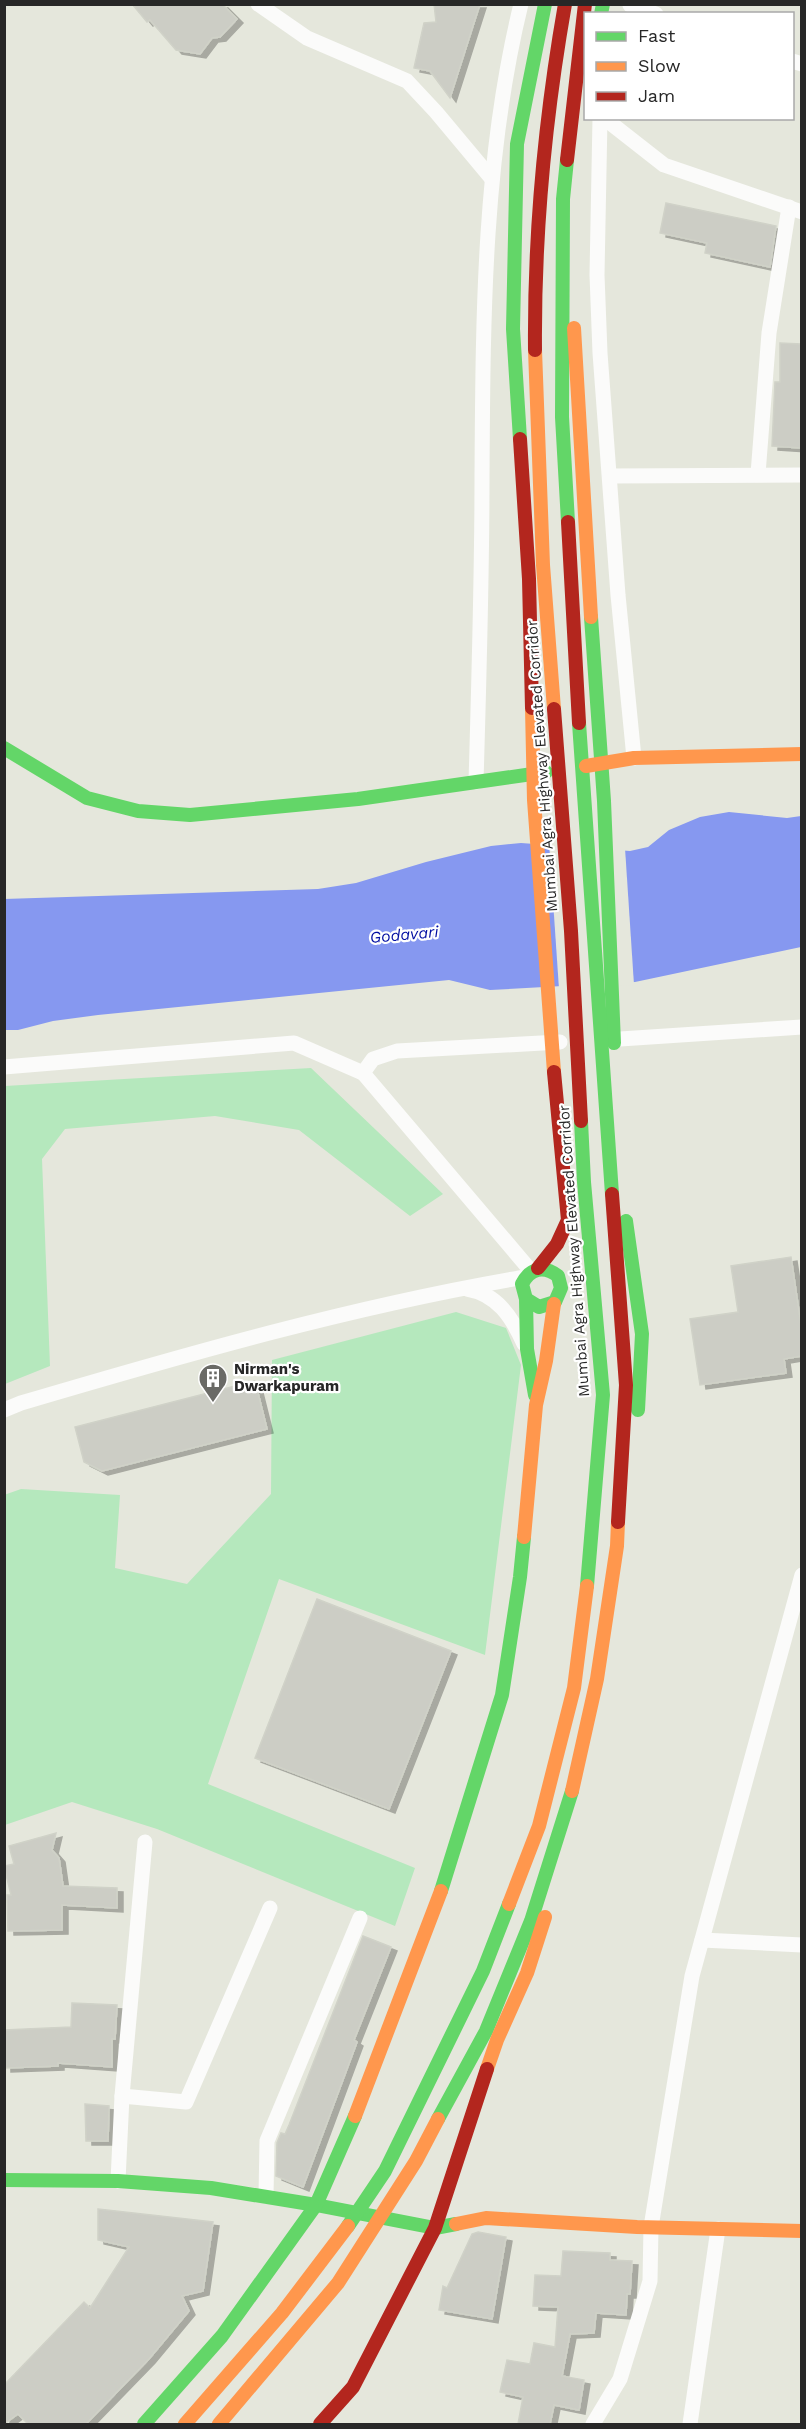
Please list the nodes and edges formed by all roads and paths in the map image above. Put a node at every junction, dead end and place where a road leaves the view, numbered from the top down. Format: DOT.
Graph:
graph roads {
  1 [pos="258,4"];
  2 [pos="521,4"];
  3 [pos="545,4"];
  4 [pos="565,4"];
  5 [pos="630,5"];
  6 [pos="650,12"];
  7 [pos="584,13"];
  8 [pos="586,120"];
  9 [pos="602,120"];
  10 [pos="605,120"];
  11 [pos="492,179"];
  12 [pos="795,209"];
  13 [pos="758,474"];
  14 [pos="801,475"];
  15 [pos="610,476"];
  16 [pos="4,748"];
  17 [pos="801,754"];
  18 [pos="634,758"];
  19 [pos="600,765"];
  20 [pos="533,773"];
  21 [pos="476,782"];
  22 [pos="801,1027"];
  23 [pos="4,1067"];
  24 [pos="363,1073"];
  25 [pos="531,1272"];
  26 [pos="458,1288"];
  27 [pos="491,1298"];
  28 [pos="526,1299"];
  29 [pos="554,1304"];
  30 [pos="527,1349"];
  31 [pos="536,1405"];
  32 [pos="4,1410"];
  33 [pos="801,1575"];
  34 [pos="145,1842"];
  35 [pos="270,1908"];
  36 [pos="360,1918"];
  37 [pos="702,1940"];
  38 [pos="801,1945"];
  39 [pos="122,2096"];
  40 [pos="4,2180"];
  41 [pos="118,2181"];
  42 [pos="266,2196"];
  43 [pos="316,2205"];
  44 [pos="651,2227"];
  45 [pos="435,2228"];
  46 [pos="718,2229"];
  47 [pos="801,2231"];
  48 [pos="144,2424"];
  49 [pos="185,2424"];
  50 [pos="219,2424"];
  51 [pos="320,2424"];
  52 [pos="593,2424"];
  53 [pos="690,2424"];
  1 -- 11 [label="street"];
  2 -- 11 [label="street"];
  3 -- 20 [label="main road"];
  4 -- 49 [label="main road, Mumbai Agra Highway Elevated Corridor"];
  5 -- 6 [label="street"];
  7 -- 50 [label="main road"];
  8 -- 19 [label="main road"];
  9 -- 15 [label="street"];
  10 -- 12 [label="street"];
  11 -- 21 [label="street"];
  12 -- 13 [label="street"];
  13 -- 14 [label="street"];
  13 -- 15 [label="street"];
  15 -- 18 [label="street"];
  16 -- 21 [label="main road"];
  17 -- 18 [label="main road"];
  18 -- 19 [label="main road"];
  19 -- 20 [label="main road"];
  19 -- 45 [label="main road"];
  20 -- 21 [label="main road"];
  20 -- 25 [label="main road"];
  22 -- 24 [label="street"];
  23 -- 24 [label="street"];
  24 -- 25 [label="street"];
  25 -- 26 [label="street"];
  25 -- 28 [label="main road"];
  25 -- 29 [label="main road"];
  26 -- 27 [label="street"];
  26 -- 32 [label="street"];
  27 -- 28 [label="street"];
  27 -- 30 [label="street"];
  28 -- 29 [label="main road"];
  28 -- 30 [label="main road"];
  29 -- 31 [label="main road"];
  30 -- 31 [label="main road"];
  31 -- 43 [label="main road"];
  33 -- 37 [label="street"];
  34 -- 39 [label="street"];
  35 -- 39 [label="street"];
  36 -- 42 [label="street"];
  37 -- 38 [label="street"];
  37 -- 44 [label="street"];
  39 -- 41 [label="street"];
  40 -- 41 [label="main road"];
  41 -- 42 [label="main road"];
  42 -- 43 [label="main road"];
  43 -- 45 [label="main road"];
  43 -- 48 [label="main road"];
  44 -- 45 [label="main road"];
  44 -- 46 [label="main road"];
  44 -- 52 [label="street"];
  45 -- 51 [label="main road"];
  46 -- 47 [label="main road"];
  46 -- 53 [label="street"];
}
